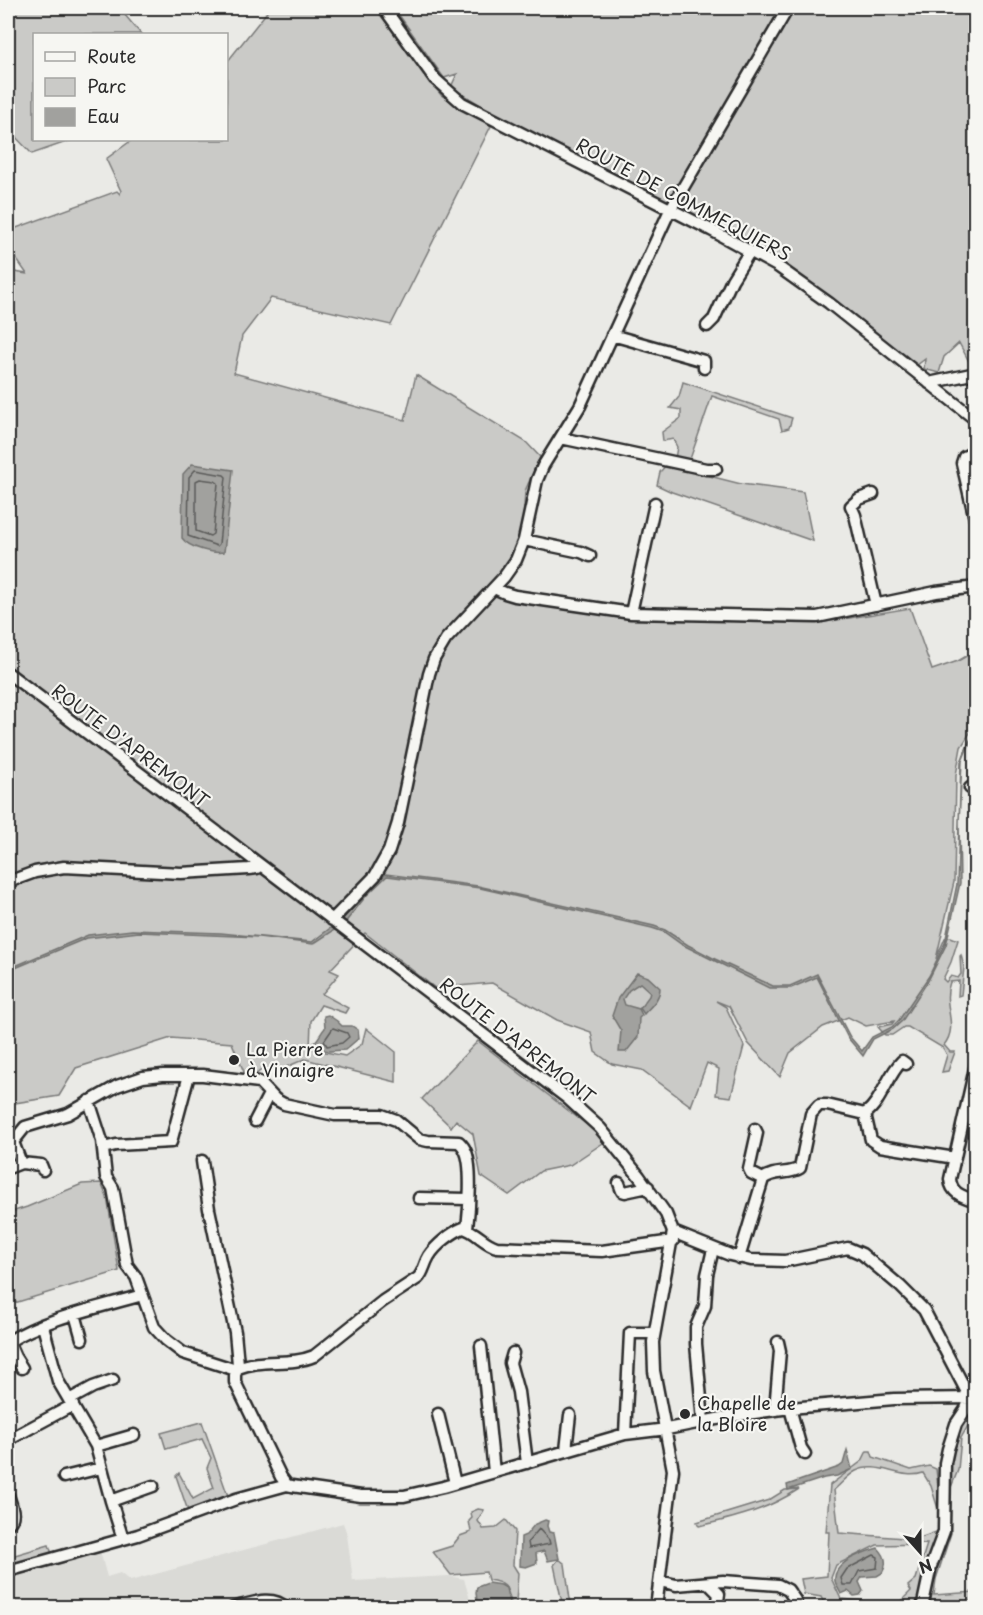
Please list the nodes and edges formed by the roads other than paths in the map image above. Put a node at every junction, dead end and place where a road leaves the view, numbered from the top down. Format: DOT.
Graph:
graph roads {
  1 [pos="384,8"];
  2 [pos="788,8"];
  3 [pos="670,210"];
  4 [pos="750,251"];
  5 [pos="707,326"];
  6 [pos="612,335"];
  7 [pos="704,368"];
  8 [pos="975,373"];
  9 [pos="929,383"];
  10 [pos="975,420"];
  11 [pos="561,438"];
  12 [pos="975,451"];
  13 [pos="716,469"];
  14 [pos="873,494"];
  15 [pos="656,503"];
  16 [pos="975,523"];
  17 [pos="524,540"];
  18 [pos="590,555"];
  19 [pos="975,587"];
  20 [pos="494,588"];
  21 [pos="876,605"];
  22 [pos="631,613"];
  23 [pos="8,673"];
  24 [pos="260,865"];
  25 [pos="8,882"];
  26 [pos="332,920"];
  27 [pos="906,1064"];
  28 [pos="975,1064"];
  29 [pos="189,1075"];
  30 [pos="270,1094"];
  31 [pos="89,1101"];
  32 [pos="865,1114"];
  33 [pos="255,1121"];
  34 [pos="755,1128"];
  35 [pos="103,1148"];
  36 [pos="955,1158"];
  37 [pos="202,1161"];
  38 [pos="21,1162"];
  39 [pos="8,1168"];
  40 [pos="43,1170"];
  41 [pos="764,1179"];
  42 [pos="619,1183"];
  43 [pos="648,1187"];
  44 [pos="419,1198"];
  45 [pos="468,1200"];
  46 [pos="975,1201"];
  47 [pos="467,1229"];
  48 [pos="673,1237"];
  49 [pos="713,1249"];
  50 [pos="739,1258"];
  51 [pos="142,1295"];
  52 [pos="75,1314"];
  53 [pos="43,1326"];
  54 [pos="654,1333"];
  55 [pos="82,1339"];
  56 [pos="8,1341"];
  57 [pos="778,1342"];
  58 [pos="481,1346"];
  59 [pos="513,1353"];
  60 [pos="22,1368"];
  61 [pos="237,1369"];
  62 [pos="113,1380"];
  63 [pos="972,1398"];
  64 [pos="71,1403"];
  65 [pos="790,1408"];
  66 [pos="775,1410"];
  67 [pos="438,1414"];
  68 [pos="570,1415"];
  69 [pos="703,1422"];
  70 [pos="666,1429"];
  71 [pos="625,1434"];
  72 [pos="134,1435"];
  73 [pos="8,1440"];
  74 [pos="96,1446"];
  75 [pos="566,1450"];
  76 [pos="806,1454"];
  77 [pos="527,1463"];
  78 [pos="101,1468"];
  79 [pos="494,1472"];
  80 [pos="64,1477"];
  81 [pos="455,1482"];
  82 [pos="287,1485"];
  83 [pos="153,1486"];
  84 [pos="8,1495"];
  85 [pos="111,1501"];
  86 [pos="8,1524"];
  87 [pos="123,1539"];
  88 [pos="8,1571"];
  89 [pos="660,1581"];
  90 [pos="710,1584"];
  91 [pos="233,1608"];
  92 [pos="286,1608"];
  93 [pos="656,1608"];
  94 [pos="717,1608"];
  95 [pos="796,1608"];
  96 [pos="922,1608"];
  1 -- 3 [label="street, ROUTE DE COMMEQUIERS"];
  2 -- 3 [label="street"];
  3 -- 4 [label="street, ROUTE DE COMMEQUIERS"];
  3 -- 6 [label="street"];
  4 -- 5 [label="street"];
  4 -- 9 [label="street, ROUTE DE COMMEQUIERS"];
  6 -- 7 [label="street"];
  6 -- 11 [label="street"];
  8 -- 9 [label="street"];
  9 -- 10 [label="street, ROUTE DE COMMEQUIERS"];
  11 -- 13 [label="street"];
  11 -- 17 [label="street"];
  12 -- 16 [label="street"];
  14 -- 21 [label="street"];
  15 -- 22 [label="street"];
  17 -- 18 [label="street"];
  17 -- 20 [label="street"];
  19 -- 21 [label="street"];
  20 -- 22 [label="street"];
  20 -- 26 [label="street"];
  21 -- 22 [label="street"];
  23 -- 24 [label="street, ROUTE D'APREMONT"];
  24 -- 25 [label="street"];
  24 -- 26 [label="street, ROUTE D'APREMONT"];
  26 -- 43 [label="street, ROUTE D'APREMONT"];
  27 -- 32 [label="street"];
  28 -- 36 [label="street"];
  29 -- 30 [label="street"];
  29 -- 31 [label="street"];
  29 -- 35 [label="street"];
  30 -- 33 [label="street"];
  30 -- 45 [label="street"];
  31 -- 35 [label="street"];
  31 -- 38 [label="street"];
  32 -- 36 [label="street"];
  32 -- 41 [label="street"];
  34 -- 41 [label="street"];
  35 -- 51 [label="street"];
  36 -- 46 [label="street"];
  37 -- 61 [label="street"];
  38 -- 39 [label="street"];
  38 -- 40 [label="street"];
  41 -- 50 [label="street"];
  42 -- 43 [label="street"];
  43 -- 48 [label="street, ROUTE D'APREMONT"];
  44 -- 45 [label="street"];
  45 -- 47 [label="street"];
  47 -- 48 [label="street"];
  47 -- 61 [label="street"];
  48 -- 49 [label="street"];
  48 -- 54 [label="street"];
  49 -- 50 [label="street"];
  49 -- 69 [label="street"];
  50 -- 63 [label="street"];
  51 -- 52 [label="street"];
  51 -- 61 [label="street"];
  52 -- 53 [label="street"];
  52 -- 55 [label="street"];
  53 -- 56 [label="street"];
  53 -- 64 [label="street"];
  54 -- 70 [label="street"];
  54 -- 71 [label="street"];
  56 -- 60 [label="street"];
  57 -- 66 [label="street"];
  58 -- 79 [label="street"];
  59 -- 77 [label="street"];
  61 -- 82 [label="street"];
  62 -- 64 [label="street"];
  63 -- 65 [label="street"];
  63 -- 96 [label="street"];
  64 -- 73 [label="street"];
  64 -- 74 [label="street"];
  65 -- 66 [label="street"];
  65 -- 76 [label="street"];
  66 -- 69 [label="street"];
  67 -- 81 [label="street"];
  68 -- 75 [label="street"];
  69 -- 70 [label="street"];
  70 -- 71 [label="street"];
  70 -- 89 [label="street"];
  71 -- 75 [label="street"];
  72 -- 74 [label="street"];
  74 -- 78 [label="street"];
  75 -- 77 [label="street"];
  77 -- 79 [label="street"];
  78 -- 80 [label="street"];
  78 -- 85 [label="street"];
  79 -- 81 [label="street"];
  81 -- 82 [label="street"];
  82 -- 87 [label="street"];
  83 -- 85 [label="street"];
  84 -- 86 [label="street"];
  85 -- 87 [label="street"];
  87 -- 88 [label="street"];
  89 -- 90 [label="street"];
  89 -- 93 [label="street"];
  90 -- 94 [label="street"];
  90 -- 95 [label="street"];
  91 -- 92 [label="street"];
}
